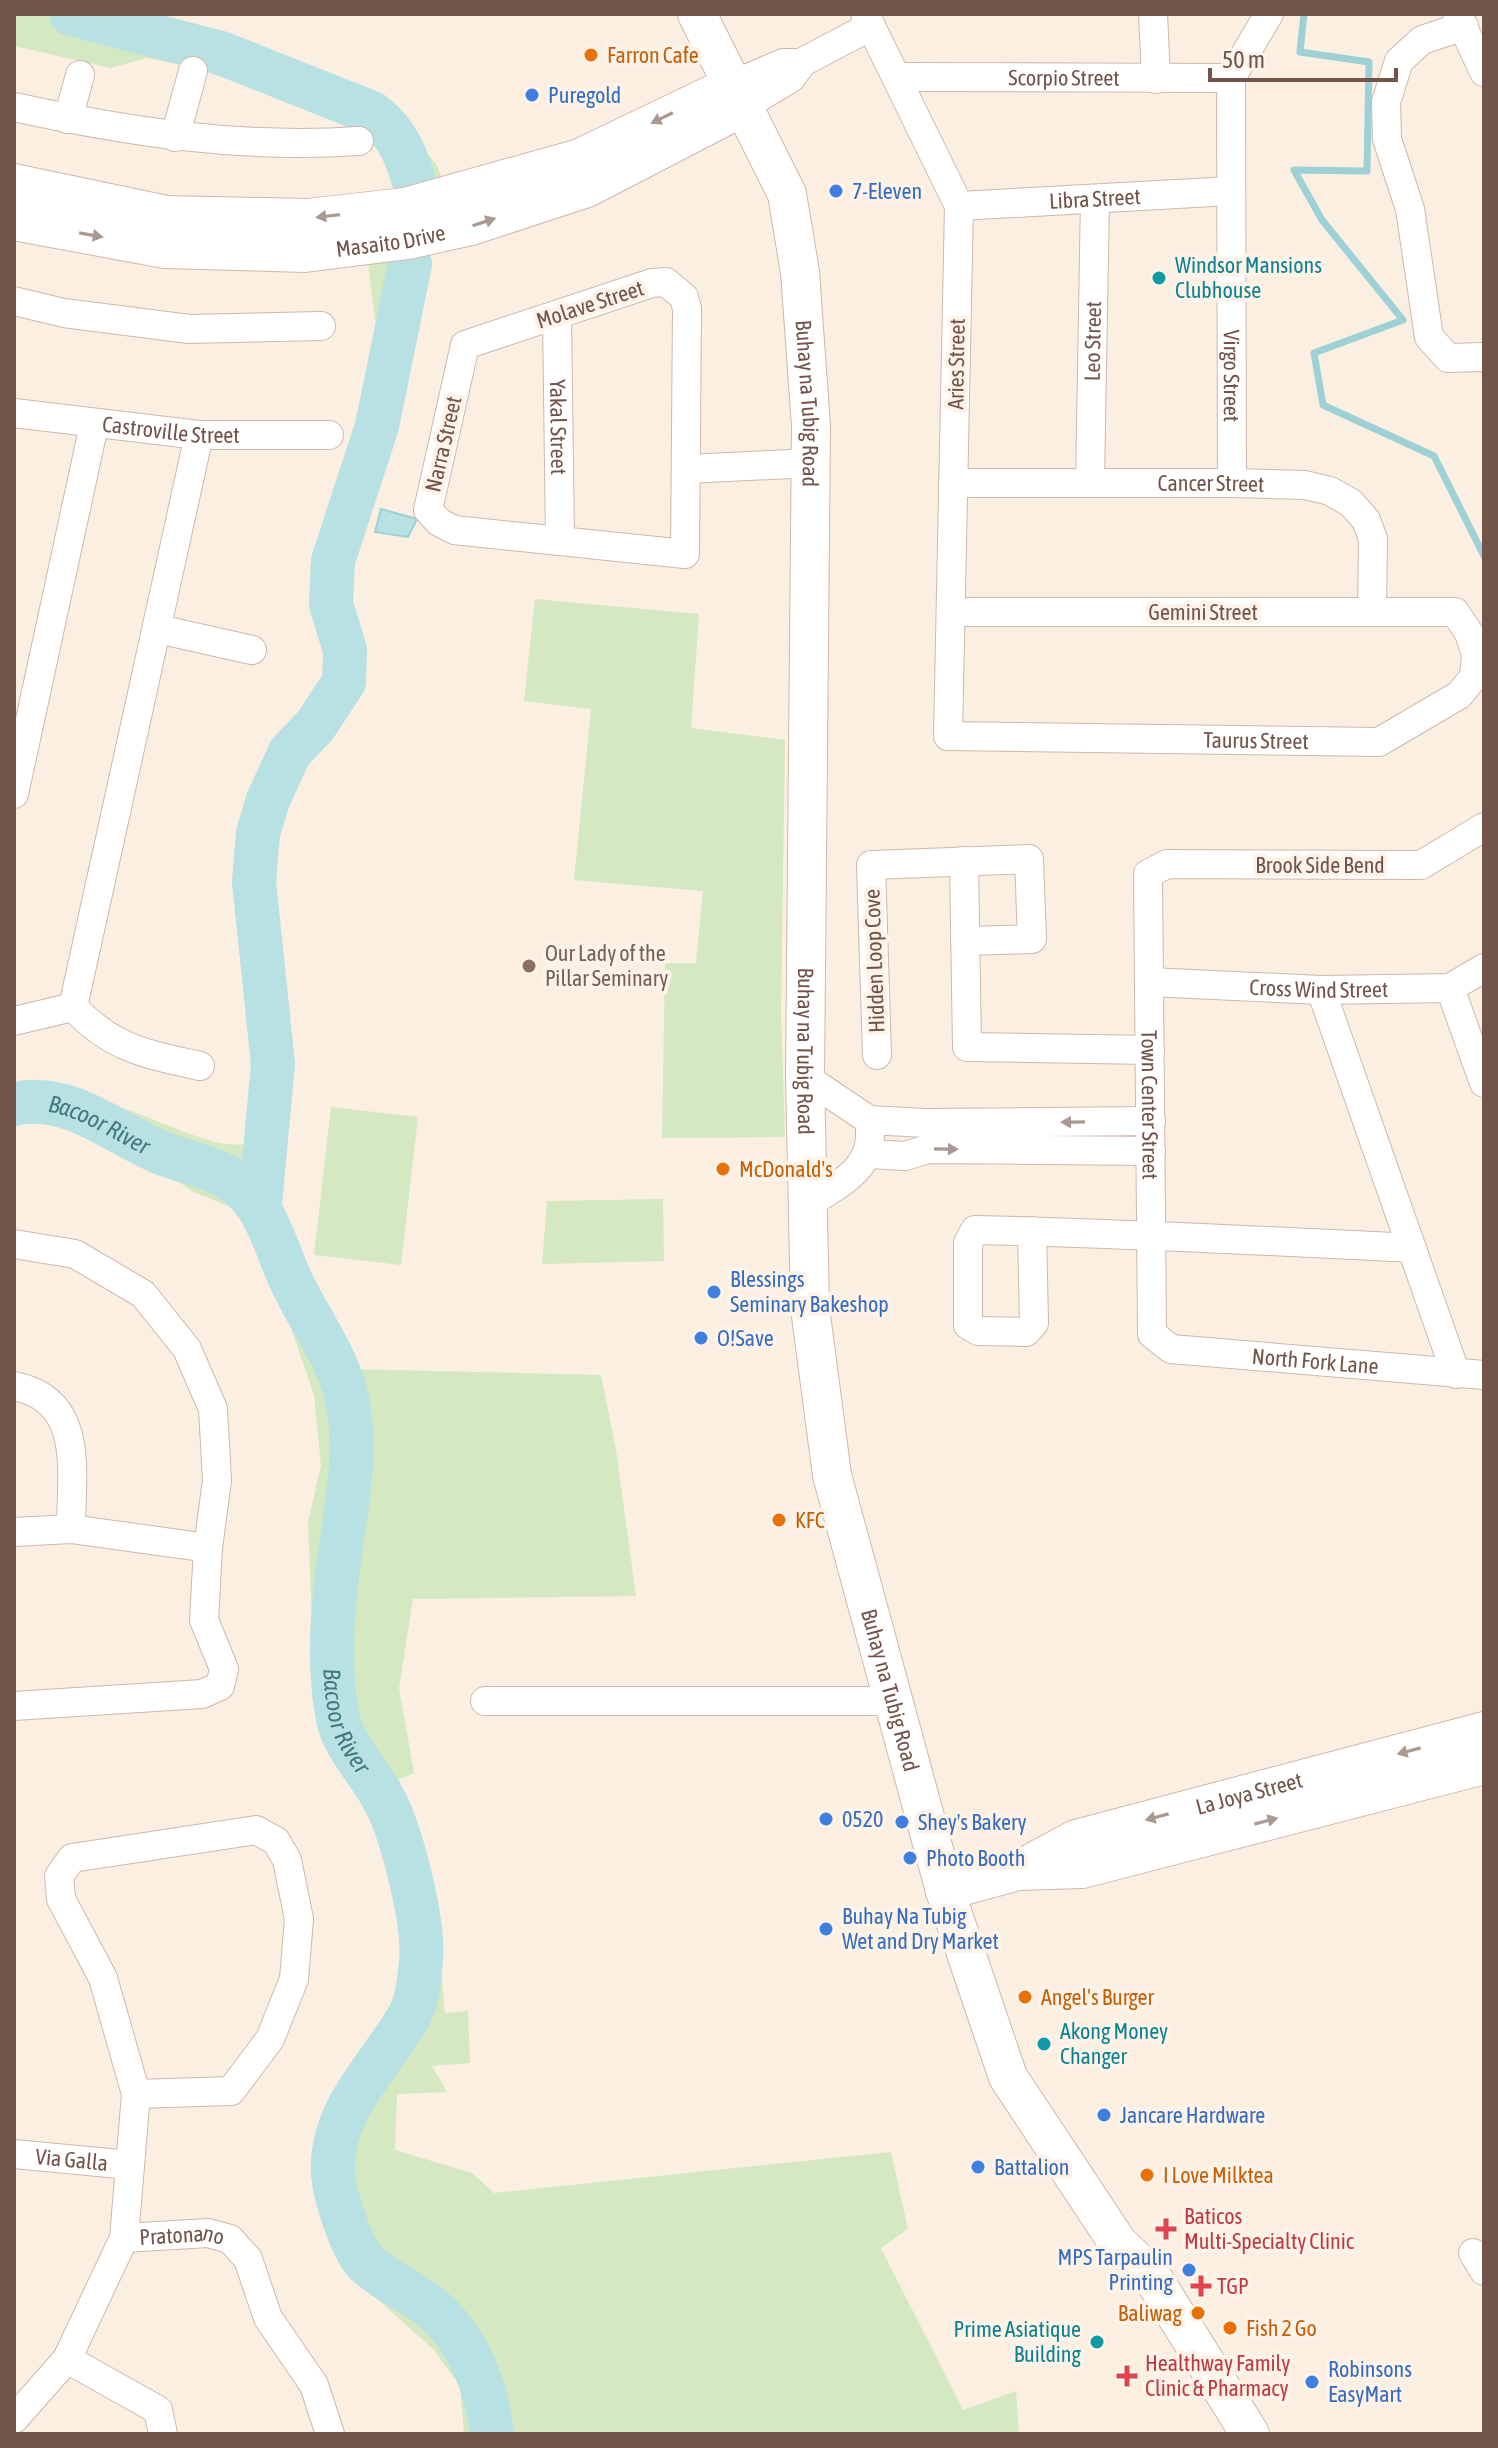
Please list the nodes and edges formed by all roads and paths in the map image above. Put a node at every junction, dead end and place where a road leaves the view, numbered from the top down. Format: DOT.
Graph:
graph roads {
  1 [pos="697,14"];
  2 [pos="1153,14"];
  3 [pos="1269,14"];
  4 [pos="868,20"];
  5 [pos="1460,20"];
  6 [pos="193,71"];
  7 [pos="1484,72"];
  8 [pos="80,75"];
  9 [pos="896,77"];
  10 [pos="1231,78"];
  11 [pos="1156,79"];
  12 [pos="739,95"];
  13 [pos="14,107"];
  14 [pos="68,119"];
  15 [pos="175,137"];
  16 [pos="359,141"];
  17 [pos="14,183"];
  18 [pos="1231,191"];
  19 [pos="1095,199"];
  20 [pos="959,206"];
  21 [pos="14,221"];
  22 [pos="407,223"];
  23 [pos="14,301"];
  24 [pos="557,315"];
  25 [pos="321,326"];
  26 [pos="465,345"];
  27 [pos="1484,357"];
  28 [pos="14,413"];
  29 [pos="94,425"];
  30 [pos="199,435"];
  31 [pos="329,435"];
  32 [pos="811,463"];
  33 [pos="687,469"];
  34 [pos="953,483"];
  35 [pos="1090,483"];
  36 [pos="1232,483"];
  37 [pos="454,530"];
  38 [pos="560,541"];
  39 [pos="1372,611"];
  40 [pos="951,612"];
  41 [pos="1455,612"];
  42 [pos="158,629"];
  43 [pos="252,650"];
  44 [pos="948,736"];
  45 [pos="14,794"];
  46 [pos="1484,827"];
  47 [pos="964,861"];
  48 [pos="1148,874"];
  49 [pos="965,941"];
  50 [pos="1484,968"];
  51 [pos="1149,982"];
  52 [pos="1450,988"];
  53 [pos="1321,990"];
  54 [pos="73,1007"];
  55 [pos="14,1021"];
  56 [pos="1150,1050"];
  57 [pos="877,1055"];
  58 [pos="200,1066"];
  59 [pos="805,1077"];
  60 [pos="1484,1083"];
  61 [pos="869,1120"];
  62 [pos="1151,1121"];
  63 [pos="1151,1151"];
  64 [pos="869,1154"];
  65 [pos="808,1204"];
  66 [pos="1032,1231"];
  67 [pos="1151,1235"];
  68 [pos="14,1244"];
  69 [pos="1412,1248"];
  70 [pos="1152,1334"];
  71 [pos="1470,1374"];
  72 [pos="14,1386"];
  73 [pos="71,1529"];
  74 [pos="14,1532"];
  75 [pos="208,1548"];
  76 [pos="485,1701"];
  77 [pos="893,1701"];
  78 [pos="15,1704"];
  79 [pos="1484,1731"];
  80 [pos="1484,1765"];
  81 [pos="1018,1871"];
  82 [pos="945,1891"];
  83 [pos="136,2094"];
  84 [pos="14,2154"];
  85 [pos="130,2165"];
  86 [pos="124,2238"];
  87 [pos="1118,2243"];
  88 [pos="67,2359"];
  89 [pos="14,2419"];
  90 [pos="163,2434"];
  91 [pos="330,2434"];
  92 [pos="1228,2434"];
  93 [pos="1250,2434"];
  1 -- 12 [label="main road, Buhay na Tubig Road"];
  2 -- 11 [label="street"];
  3 -- 10 [label="street"];
  4 -- 9 [label="street, Aries Street"];
  4 -- 12 [label="street"];
  5 -- 7 [label="street"];
  5 -- 27 [label="street"];
  6 -- 15 [label="street"];
  8 -- 14 [label="street"];
  9 -- 11 [label="street, Scorpio Street"];
  9 -- 20 [label="street, Aries Street"];
  10 -- 11 [label="street, Scorpio Street"];
  10 -- 18 [label="street, Virgo Street"];
  12 -- 22 [label="main road, Masaito Drive"];
  12 -- 32 [label="main road, Buhay na Tubig Road"];
  13 -- 14 [label="street"];
  14 -- 15 [label="street"];
  15 -- 16 [label="street"];
  22 -- 17 [label="main road, Masaito Drive, one-way"];
  18 -- 19 [label="street, Libra Street"];
  18 -- 36 [label="street, Virgo Street"];
  19 -- 20 [label="street, Libra Street"];
  19 -- 35 [label="street, Leo Street"];
  20 -- 34 [label="street, Aries Street"];
  21 -- 22 [label="main road, Masaito Drive, one-way"];
  23 -- 25 [label="street"];
  24 -- 26 [label="street, Molave Street"];
  24 -- 33 [label="street, Molave Street"];
  24 -- 38 [label="street, Yakal Street"];
  26 -- 37 [label="street, Narra Street"];
  28 -- 29 [label="street, Castroville Street"];
  29 -- 30 [label="street, Castroville Street"];
  29 -- 45 [label="street"];
  30 -- 31 [label="street, Castroville Street"];
  30 -- 42 [label="street"];
  32 -- 33 [label="street"];
  32 -- 59 [label="main road, Buhay na Tubig Road"];
  33 -- 38 [label="street, Molave Street"];
  34 -- 35 [label="street, Cancer Street"];
  34 -- 40 [label="street, Aries Street"];
  35 -- 36 [label="street, Cancer Street"];
  36 -- 39 [label="street, Cancer Street"];
  37 -- 38 [label="street, Molave Street"];
  39 -- 40 [label="street, Gemini Street"];
  39 -- 41 [label="street, Gemini Street"];
  40 -- 44 [label="street, Aries Street"];
  41 -- 44 [label="street, Taurus Street"];
  42 -- 43 [label="street"];
  42 -- 54 [label="street"];
  46 -- 48 [label="street, Brook Side Bend"];
  47 -- 49 [label="street"];
  47 -- 49 [label="street, Hidden Loop Cove"];
  47 -- 57 [label="street, Hidden Loop Cove"];
  48 -- 51 [label="street, Town Center Street"];
  49 -- 56 [label="street"];
  50 -- 52 [label="street, Cross Wind Street"];
  51 -- 53 [label="street, Cross Wind Street"];
  51 -- 56 [label="street, Town Center Street"];
  52 -- 53 [label="street, Cross Wind Street"];
  52 -- 60 [label="street"];
  53 -- 69 [label="street"];
  54 -- 55 [label="street"];
  54 -- 58 [label="street"];
  56 -- 62 [label="street, Town Center Street"];
  59 -- 61 [label="street"];
  59 -- 65 [label="main road, Buhay na Tubig Road"];
  62 -- 61 [label="street, one-way"];
  61 -- 64 [label="street"];
  62 -- 63 [label="street, Town Center Street"];
  64 -- 63 [label="street, one-way"];
  63 -- 67 [label="street, Town Center Street"];
  64 -- 65 [label="street"];
  65 -- 77 [label="main road, Buhay na Tubig Road"];
  66 -- 67 [label="street"];
  67 -- 69 [label="street"];
  67 -- 70 [label="street, Town Center Street"];
  68 -- 75 [label="street"];
  69 -- 71 [label="street"];
  70 -- 71 [label="street, North Fork Lane"];
  72 -- 73 [label="street"];
  73 -- 74 [label="street"];
  73 -- 75 [label="street"];
  75 -- 78 [label="street"];
  76 -- 77 [label="street"];
  77 -- 82 [label="main road, Buhay na Tubig Road"];
  79 -- 81 [label="main road, La Joya Street, one-way"];
  81 -- 80 [label="main road, La Joya Street, one-way"];
  81 -- 82 [label="main road, La Joya Street"];
  82 -- 87 [label="main road, Buhay na Tubig Road"];
  83 -- 83 [label="street"];
  83 -- 85 [label="street"];
  84 -- 85 [label="street, Via Galla"];
  85 -- 86 [label="street"];
  86 -- 88 [label="street, Pratonano"];
  86 -- 91 [label="street, Pratonano"];
  87 -- 92 [label="main road, Buhay na Tubig Road"];
  87 -- 93 [label="main road, Buhay na Tubig Road"];
  88 -- 89 [label="street, Pratonano"];
  88 -- 90 [label="street"];
}
